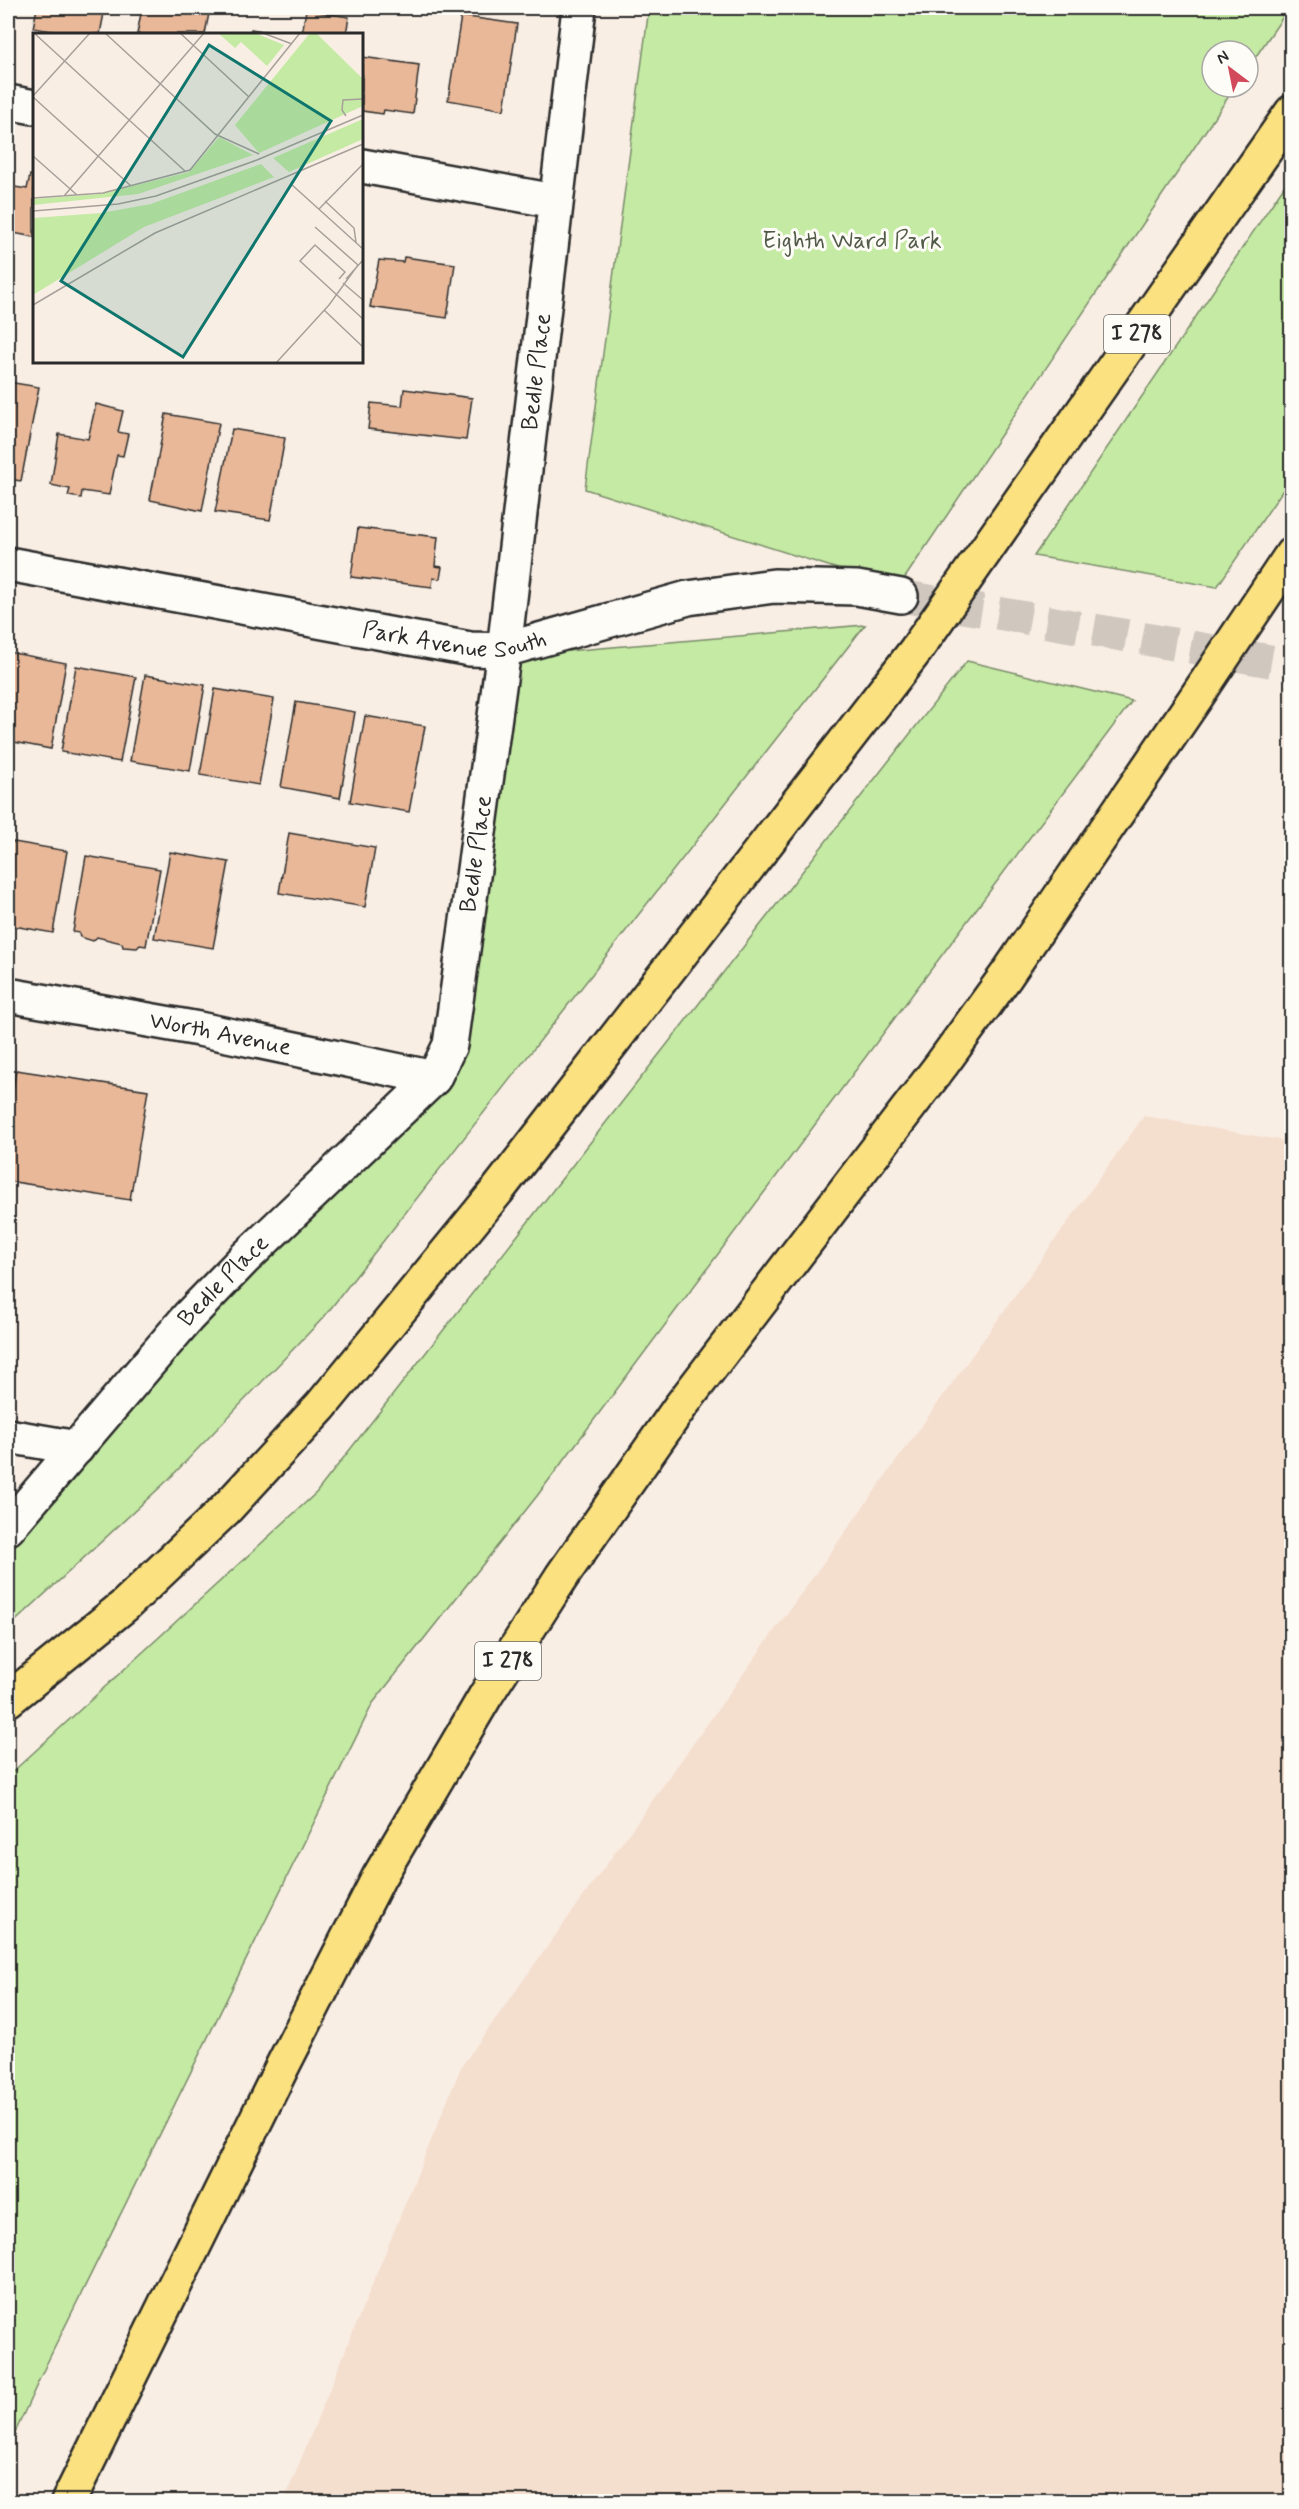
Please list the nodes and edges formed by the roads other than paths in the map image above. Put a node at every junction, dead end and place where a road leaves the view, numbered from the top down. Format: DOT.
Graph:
graph roads {
  1 [pos="579,8"];
  2 [pos="8,102"];
  3 [pos="33,107"];
  4 [pos="1292,112"];
  5 [pos="363,166"];
  6 [pos="555,201"];
  7 [pos="1292,554"];
  8 [pos="8,564"];
  9 [pos="901,596"];
  10 [pos="504,650"];
  11 [pos="8,995"];
  12 [pos="434,1078"];
  13 [pos="8,1436"];
  14 [pos="77,1448"];
  15 [pos="8,1528"];
  16 [pos="8,1700"];
  17 [pos="68,2502"];
  1 -- 6 [label="street, Bedle Place"];
  2 -- 3 [label="street"];
  4 -- 16 [label="highway, I 278"];
  5 -- 6 [label="street"];
  6 -- 10 [label="street, Bedle Place"];
  7 -- 17 [label="highway, I 278"];
  8 -- 10 [label="street, Park Avenue South"];
  9 -- 10 [label="street, Park Avenue South"];
  10 -- 12 [label="street, Bedle Place"];
  11 -- 12 [label="street, Worth Avenue"];
  12 -- 14 [label="street, Bedle Place"];
  13 -- 14 [label="street"];
  14 -- 15 [label="street, Bedle Place"];
}
